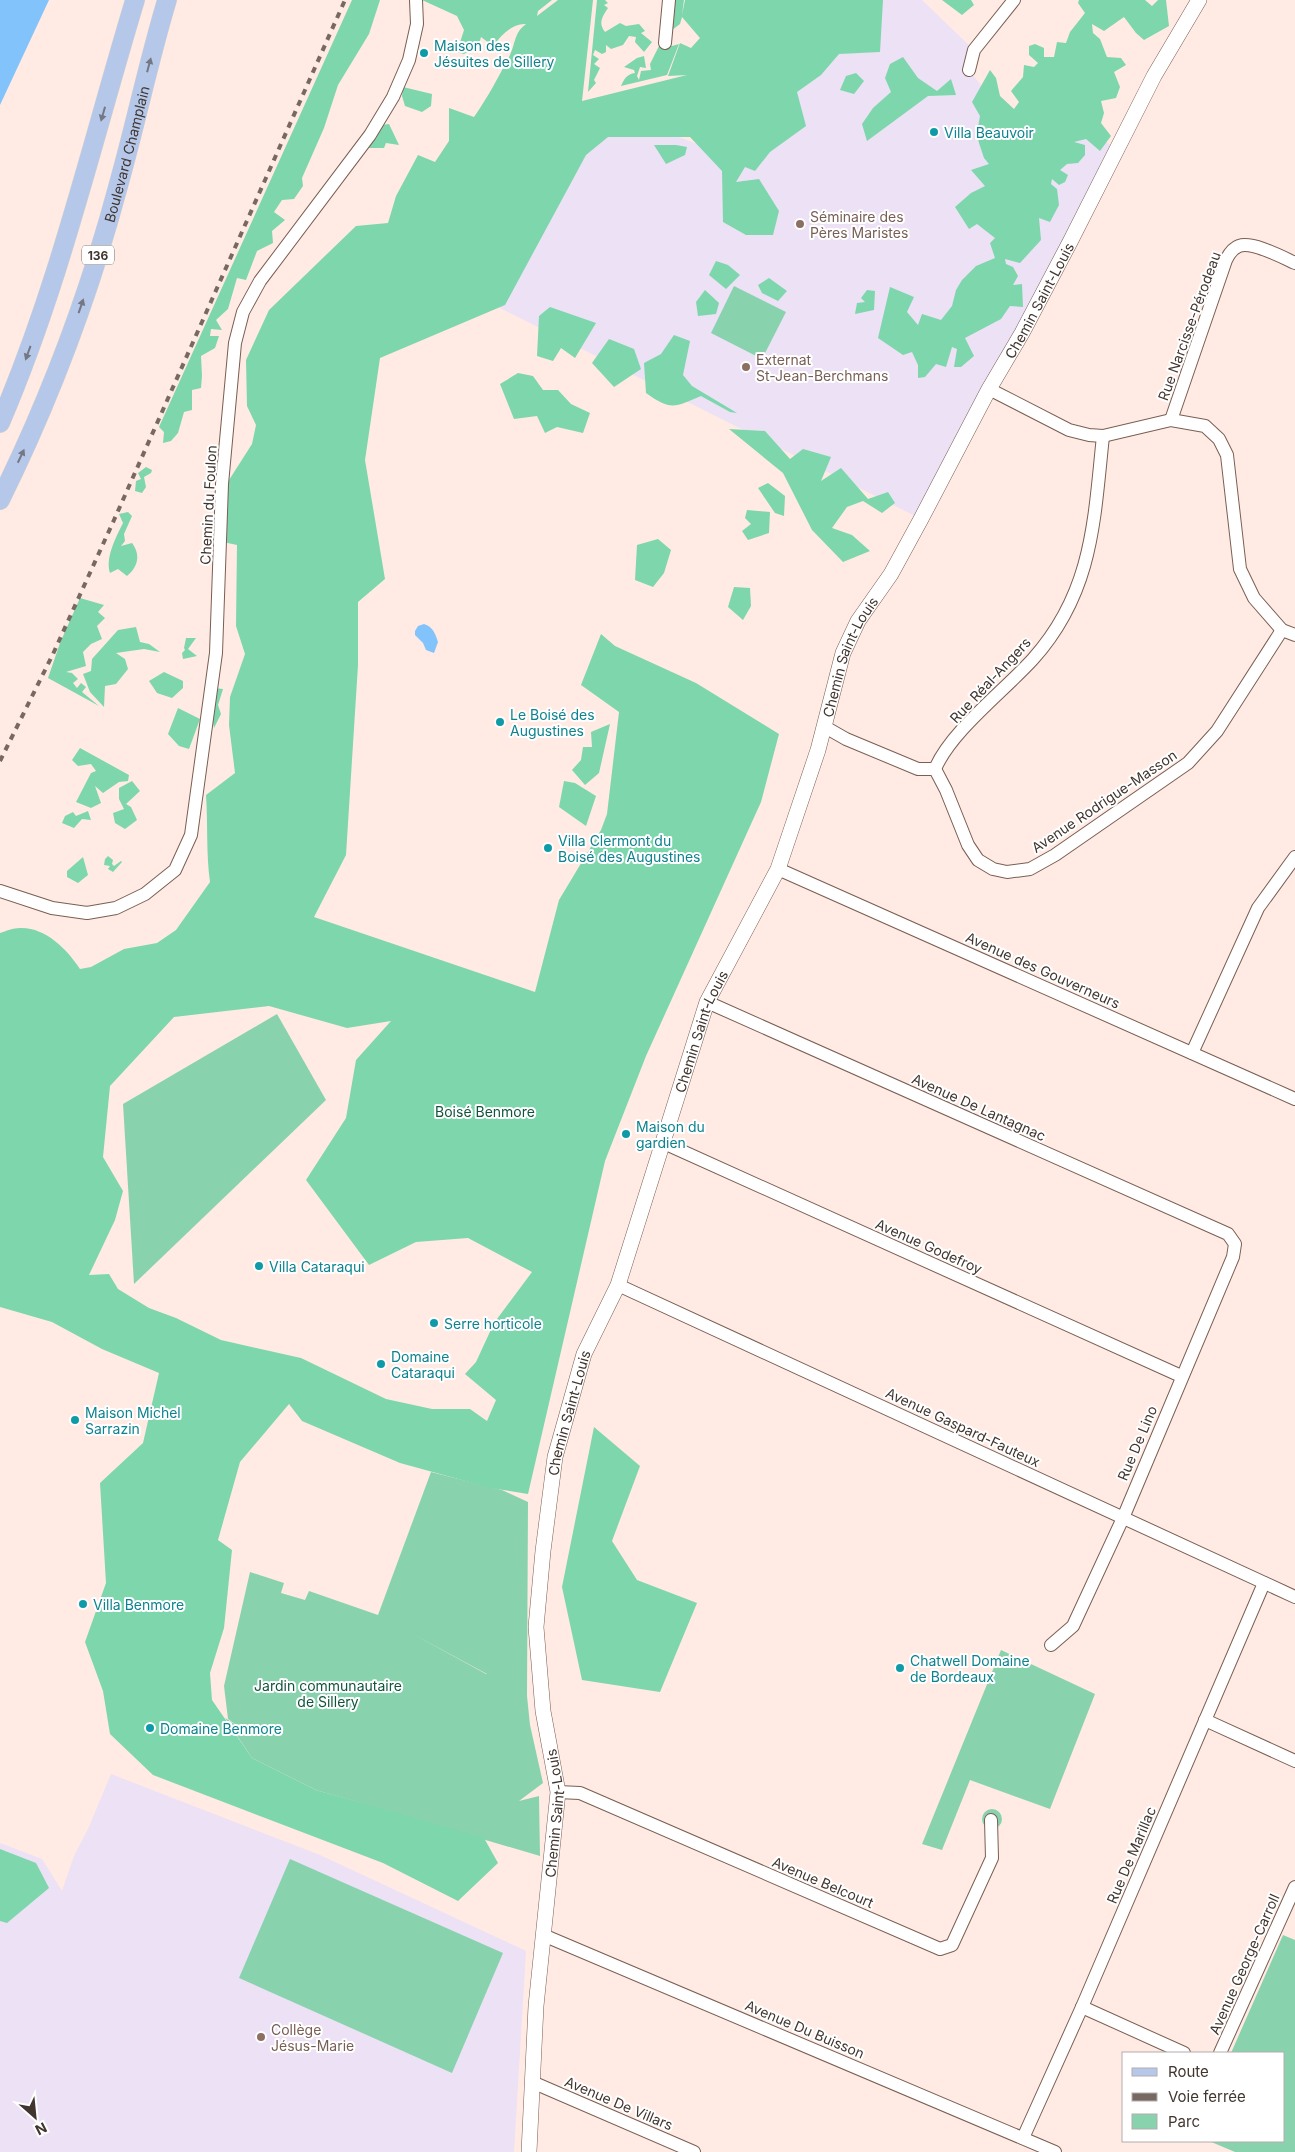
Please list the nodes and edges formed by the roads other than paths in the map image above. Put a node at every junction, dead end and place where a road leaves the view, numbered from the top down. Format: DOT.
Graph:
graph roads {
  1 [pos="135,0"];
  2 [pos="167,0"];
  3 [pos="416,0"];
  4 [pos="670,0"];
  5 [pos="1014,0"];
  6 [pos="1199,0"];
  7 [pos="665,43"];
  8 [pos="969,70"];
  9 [pos="1295,263"];
  10 [pos="989,389"];
  11 [pos="1171,420"];
  12 [pos="0,423"];
  13 [pos="1103,436"];
  14 [pos="0,500"];
  15 [pos="1282,630"];
  16 [pos="1295,635"];
  17 [pos="824,727"];
  18 [pos="935,769"];
  19 [pos="1295,858"];
  20 [pos="778,869"];
  21 [pos="0,890"];
  22 [pos="707,1002"];
  23 [pos="1192,1053"];
  24 [pos="1295,1099"];
  25 [pos="664,1143"];
  26 [pos="1235,1244"];
  27 [pos="618,1285"];
  28 [pos="1181,1376"];
  29 [pos="1123,1518"];
  30 [pos="1264,1583"];
  31 [pos="1295,1597"];
  32 [pos="1051,1645"];
  33 [pos="1206,1720"];
  34 [pos="1295,1761"];
  35 [pos="558,1792"];
  36 [pos="992,1820"];
  37 [pos="1295,1887"];
  38 [pos="542,1935"];
  39 [pos="1082,2008"];
  40 [pos="1182,2052"];
  41 [pos="1220,2052"];
  42 [pos="532,2082"];
  43 [pos="1023,2138"];
  44 [pos="529,2152"];
  45 [pos="694,2152"];
  46 [pos="1055,2152"];
  1 -- 12 [label="main road, 136, one-way"];
  14 -- 2 [label="main road, Boulevard Champlain / 136, one-way"];
  3 -- 21 [label="street, Chemin du Foulon"];
  4 -- 7 [label="street"];
  5 -- 8 [label="street"];
  6 -- 10 [label="street, Chemin Saint-Louis"];
  9 -- 11 [label="street, Rue Narcisse-Pérodeau"];
  10 -- 13 [label="street"];
  10 -- 17 [label="street, Chemin Saint-Louis"];
  11 -- 13 [label="street"];
  11 -- 15 [label="street"];
  13 -- 18 [label="street, Rue Réal-Angers"];
  15 -- 16 [label="street"];
  15 -- 18 [label="street, Avenue Rodrigue-Masson"];
  17 -- 18 [label="street"];
  17 -- 20 [label="street, Chemin Saint-Louis"];
  19 -- 23 [label="street"];
  20 -- 22 [label="street, Chemin Saint-Louis"];
  20 -- 23 [label="street, Avenue des Gouverneurs"];
  22 -- 25 [label="street, Chemin Saint-Louis"];
  22 -- 26 [label="street, Avenue De Lantagnac"];
  23 -- 24 [label="street, Avenue des Gouverneurs"];
  25 -- 27 [label="street, Chemin Saint-Louis"];
  25 -- 28 [label="street, Avenue Godefroy"];
  26 -- 28 [label="street, Rue De Lino"];
  27 -- 29 [label="street, Avenue Gaspard-Fauteux"];
  27 -- 35 [label="street, Chemin Saint-Louis"];
  28 -- 29 [label="street, Rue De Lino"];
  29 -- 30 [label="street, Avenue Gaspard-Fauteux"];
  29 -- 32 [label="street, Rue De Lino"];
  30 -- 31 [label="street, Avenue Gaspard-Fauteux"];
  30 -- 33 [label="street, Rue De Marillac"];
  33 -- 34 [label="street"];
  33 -- 39 [label="street, Rue De Marillac"];
  35 -- 36 [label="street, Avenue Belcourt"];
  35 -- 38 [label="street, Chemin Saint-Louis"];
  37 -- 41 [label="street, Avenue George-Carroll"];
  38 -- 42 [label="street, Chemin Saint-Louis"];
  38 -- 43 [label="street, Avenue Du Buisson"];
  39 -- 40 [label="street"];
  39 -- 43 [label="street, Rue De Marillac"];
  42 -- 44 [label="street, Chemin Saint-Louis"];
  42 -- 45 [label="street, Avenue De Villars"];
  43 -- 46 [label="street, Avenue Du Buisson"];
}
